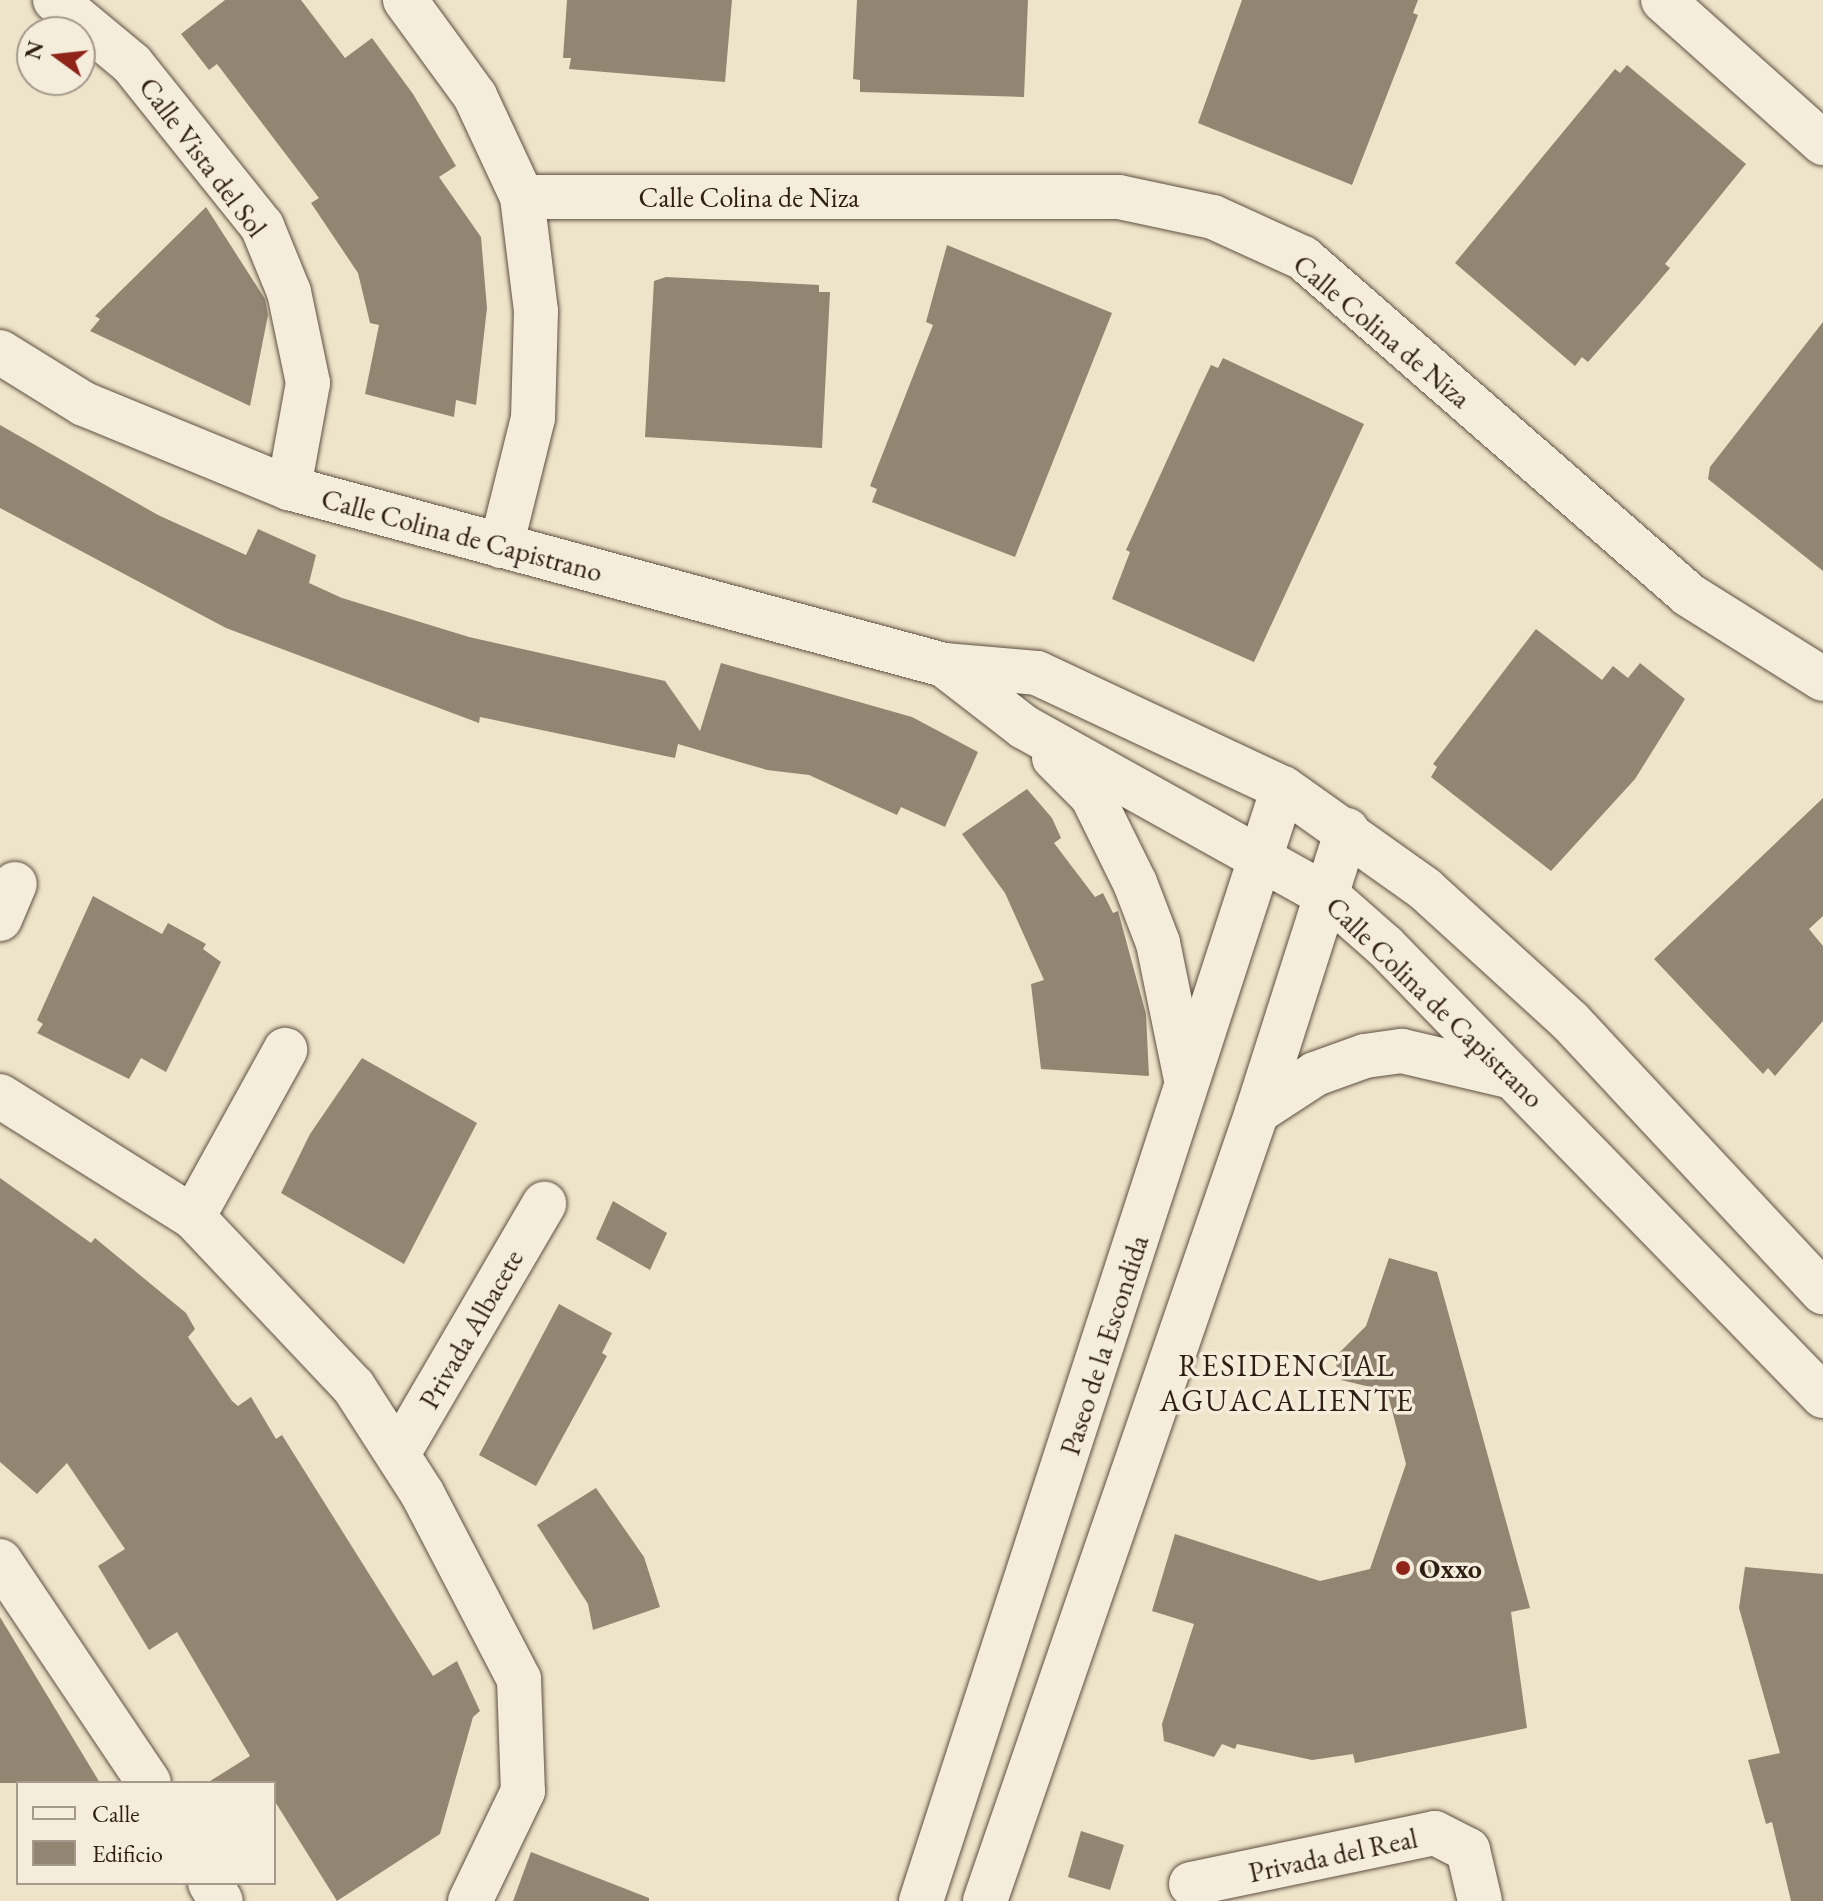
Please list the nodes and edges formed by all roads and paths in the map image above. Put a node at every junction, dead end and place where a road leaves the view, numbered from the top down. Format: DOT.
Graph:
graph roads {
  1 [pos="55,0"];
  2 [pos="405,0"];
  3 [pos="1663,0"];
  4 [pos="1823,143"];
  5 [pos="522,197"];
  6 [pos="0,352"];
  7 [pos="289,488"];
  8 [pos="501,546"];
  9 [pos="944,665"];
  10 [pos="1823,679"];
  11 [pos="1024,727"];
  12 [pos="1283,788"];
  13 [pos="1347,830"];
  14 [pos="1262,857"];
  15 [pos="1328,896"];
  16 [pos="285,1050"];
  17 [pos="1516,1078"];
  18 [pos="1188,1090"];
  19 [pos="0,1096"];
  20 [pos="1257,1112"];
  21 [pos="544,1204"];
  22 [pos="193,1217"];
  23 [pos="1823,1292"];
  24 [pos="1823,1396"];
  25 [pos="398,1454"];
  26 [pos="0,1561"];
  27 [pos="148,1781"];
  28 [pos="1191,1884"];
  29 [pos="470,1901"];
  30 [pos="921,1901"];
  31 [pos="985,1901"];
  32 [pos="1480,1901"];
  1 -- 7 [label="main road, Calle Vista del Sol"];
  2 -- 5 [label="main road"];
  3 -- 4 [label="main road"];
  5 -- 8 [label="main road"];
  5 -- 10 [label="main road, Calle Colina de Niza"];
  6 -- 7 [label="main road, Calle Colina de Capistrano"];
  7 -- 8 [label="main road, Calle Colina de Capistrano"];
  8 -- 9 [label="main road, Calle Colina de Capistrano"];
  9 -- 11 [label="main road, Calle Colina de Capistrano"];
  9 -- 12 [label="main road, Calle Colina de Capistrano"];
  11 -- 14 [label="main road, Calle Colina de Capistrano"];
  11 -- 18 [label="main road"];
  12 -- 13 [label="main road, Calle Colina de Capistrano"];
  12 -- 14 [label="main road, Paseo de la Escondida"];
  13 -- 15 [label="main road"];
  13 -- 23 [label="main road, Calle Colina de Capistrano"];
  14 -- 15 [label="main road, Calle Colina de Capistrano"];
  14 -- 18 [label="main road, Paseo de la Escondida"];
  15 -- 17 [label="main road, Calle Colina de Capistrano"];
  15 -- 20 [label="main road"];
  16 -- 22 [label="main road"];
  17 -- 20 [label="main road"];
  17 -- 24 [label="main road, Calle Colina de Capistrano"];
  18 -- 30 [label="main road, Paseo de la Escondida"];
  19 -- 22 [label="main road"];
  20 -- 31 [label="main road"];
  21 -- 25 [label="main road, Privada Albacete"];
  22 -- 25 [label="main road"];
  25 -- 29 [label="main road"];
  26 -- 27 [label="main road"];
  28 -- 32 [label="main road, Privada del Real"];
}
